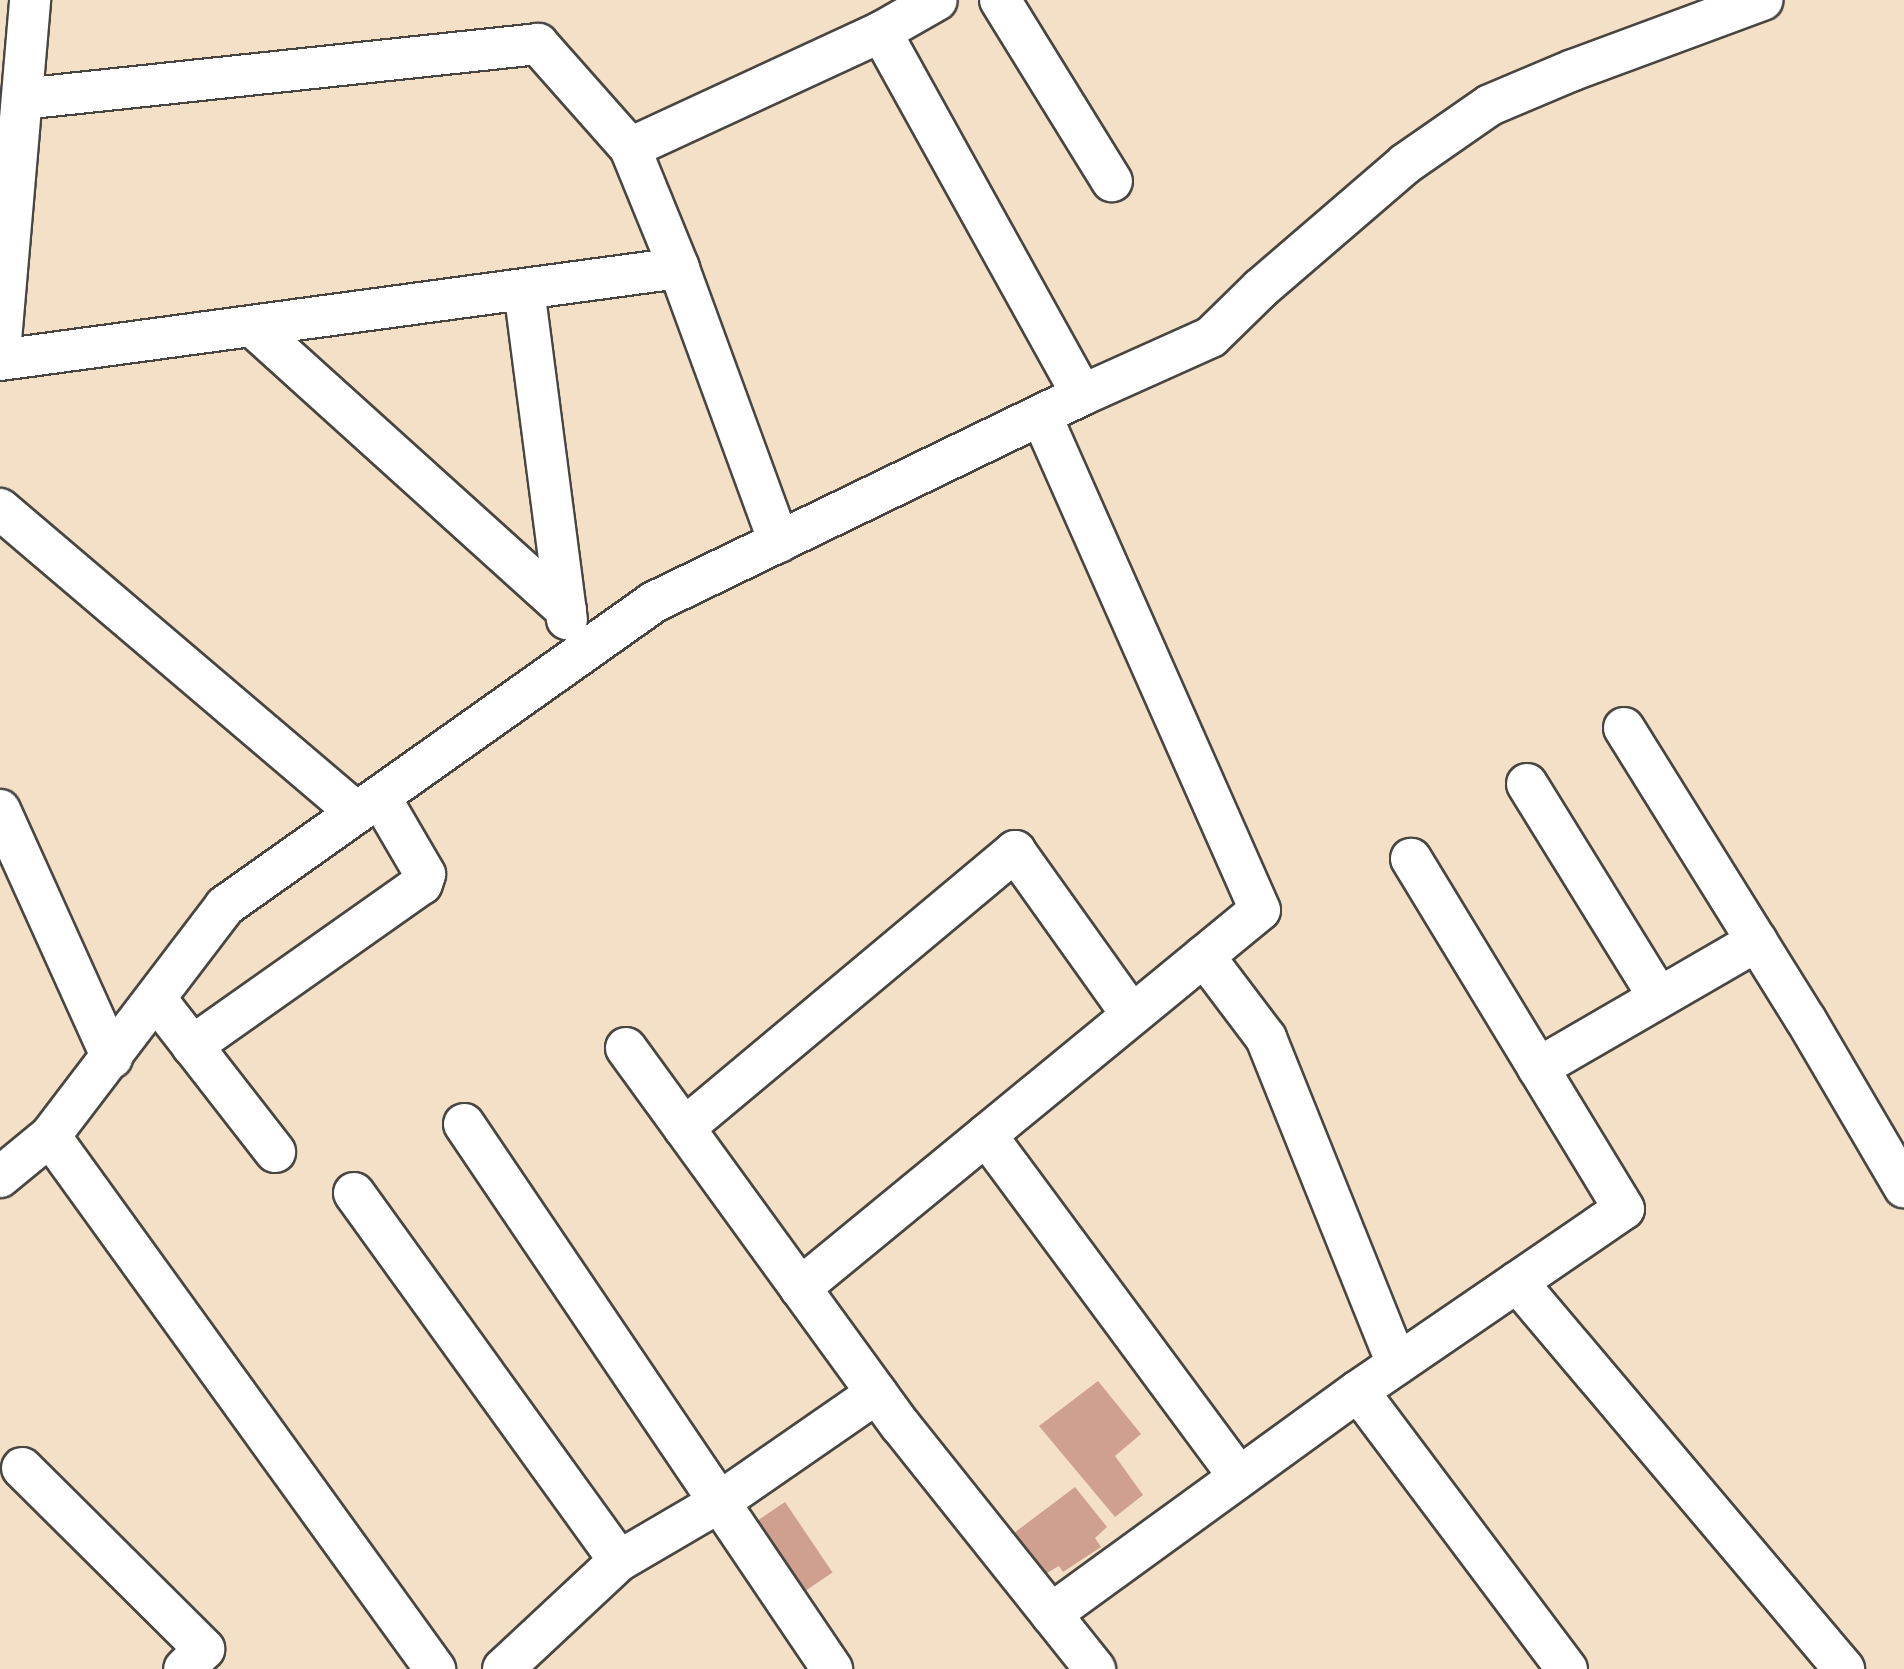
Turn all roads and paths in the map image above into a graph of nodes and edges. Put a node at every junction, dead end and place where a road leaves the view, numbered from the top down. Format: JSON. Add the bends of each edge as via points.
{"nodes":[{"id":1,"x":30,"y":0,"type":"edge"},
{"id":2,"x":937,"y":0,"type":"edge"},
{"id":3,"x":1000,"y":0,"type":"edge"},
{"id":4,"x":1762,"y":0,"type":"edge"},
{"id":5,"x":881,"y":32,"type":"junction"},
{"id":6,"x":22,"y":99,"type":"junction"},
{"id":7,"x":630,"y":148,"type":"junction"},
{"id":8,"x":1112,"y":181,"type":"dead end"},
{"id":9,"x":679,"y":268,"type":"junction"},
{"id":10,"x":524,"y":289,"type":"junction"},
{"id":11,"x":252,"y":326,"type":"junction"},
{"id":12,"x":0,"y":352,"type":"edge"},
{"id":13,"x":0,"y":360,"type":"edge"},
{"id":14,"x":1082,"y":395,"type":"junction"},
{"id":15,"x":1041,"y":415,"type":"junction"},
{"id":16,"x":0,"y":509,"type":"edge"},
{"id":17,"x":779,"y":542,"type":"junction"},
{"id":18,"x":566,"y":610,"type":"junction"},
{"id":19,"x":572,"y":659,"type":"junction"},
{"id":20,"x":1624,"y":728,"type":"dead end"},
{"id":21,"x":1527,"y":784,"type":"dead end"},
{"id":22,"x":368,"y":804,"type":"junction"},
{"id":23,"x":0,"y":810,"type":"edge"},
{"id":24,"x":1411,"y":859,"type":"dead end"},
{"id":25,"x":1757,"y":941,"type":"junction"},
{"id":26,"x":1204,"y":956,"type":"junction"},
{"id":27,"x":1659,"y":998,"type":"junction"},
{"id":28,"x":156,"y":999,"type":"junction"},
{"id":29,"x":1132,"y":1015,"type":"junction"},
{"id":30,"x":192,"y":1046,"type":"junction"},
{"id":31,"x":626,"y":1048,"type":"dead end"},
{"id":32,"x":112,"y":1058,"type":"junction"},
{"id":33,"x":1538,"y":1068,"type":"junction"},
{"id":34,"x":464,"y":1124,"type":"dead end"},
{"id":35,"x":684,"y":1128,"type":"junction"},
{"id":36,"x":986,"y":1135,"type":"junction"},
{"id":37,"x":50,"y":1136,"type":"junction"},
{"id":38,"x":275,"y":1152,"type":"dead end"},
{"id":39,"x":0,"y":1177,"type":"edge"},
{"id":40,"x":1904,"y":1187,"type":"edge"},
{"id":41,"x":354,"y":1193,"type":"dead end"},
{"id":42,"x":1517,"y":1282,"type":"junction"},
{"id":43,"x":800,"y":1288,"type":"junction"},
{"id":44,"x":1397,"y":1364,"type":"junction"},
{"id":45,"x":1358,"y":1391,"type":"junction"},
{"id":46,"x":877,"y":1393,"type":"junction"},
{"id":47,"x":22,"y":1468,"type":"dead end"},
{"id":48,"x":1239,"y":1477,"type":"junction"},
{"id":49,"x":718,"y":1503,"type":"junction"},
{"id":50,"x":619,"y":1561,"type":"junction"},
{"id":51,"x":1051,"y":1614,"type":"junction"},
{"id":52,"x":521,"y":1663,"type":"edge"},
{"id":53,"x":184,"y":1669,"type":"edge"},
{"id":54,"x":435,"y":1669,"type":"edge"},
{"id":55,"x":832,"y":1669,"type":"edge"},
{"id":56,"x":1095,"y":1669,"type":"edge"},
{"id":57,"x":1567,"y":1669,"type":"edge"},
{"id":58,"x":1844,"y":1669,"type":"edge"}],
"edges":[{"from":1,"to":6,"type":"street"},
{"from":2,"to":5,"type":"street"},
{"from":3,"to":8,"type":"street"},
{"from":4,"to":14,"type":"street","via":[[1490,105],[1405,164],[1211,337]]},
{"from":5,"to":7,"type":"street"},
{"from":5,"to":14,"type":"street"},
{"from":6,"to":7,"type":"street","via":[[538,44]]},
{"from":6,"to":12,"type":"street"},
{"from":7,"to":9,"type":"street"},
{"from":9,"to":10,"type":"street"},
{"from":9,"to":17,"type":"street"},
{"from":10,"to":11,"type":"street"},
{"from":10,"to":18,"type":"street"},
{"from":11,"to":13,"type":"street"},
{"from":11,"to":18,"type":"street"},
{"from":14,"to":15,"type":"street"},
{"from":15,"to":17,"type":"street"},
{"from":15,"to":26,"type":"street","via":[[1260,910]]},
{"from":16,"to":22,"type":"street"},
{"from":17,"to":19,"type":"street","via":[[654,602]]},
{"from":18,"to":19,"type":"street"},
{"from":19,"to":22,"type":"street"},
{"from":20,"to":25,"type":"street"},
{"from":21,"to":27,"type":"street"},
{"from":22,"to":28,"type":"street","via":[[225,906]]},
{"from":22,"to":30,"type":"street","via":[[425,874],[422,884]]},
{"from":23,"to":32,"type":"street"},
{"from":24,"to":33,"type":"street"},
{"from":25,"to":27,"type":"street"},
{"from":25,"to":40,"type":"street"},
{"from":26,"to":29,"type":"street"},
{"from":26,"to":44,"type":"street","via":[[1266,1038]]},
{"from":27,"to":33,"type":"street"},
{"from":28,"to":30,"type":"street"},
{"from":28,"to":32,"type":"street"},
{"from":29,"to":35,"type":"street","via":[[1015,851]]},
{"from":29,"to":36,"type":"street"},
{"from":30,"to":38,"type":"street"},
{"from":31,"to":35,"type":"street"},
{"from":32,"to":37,"type":"street"},
{"from":33,"to":42,"type":"street","via":[[1624,1209]]},
{"from":34,"to":49,"type":"street"},
{"from":35,"to":43,"type":"street"},
{"from":36,"to":43,"type":"street"},
{"from":36,"to":48,"type":"street"},
{"from":37,"to":39,"type":"street"},
{"from":37,"to":54,"type":"street"},
{"from":41,"to":50,"type":"street"},
{"from":42,"to":44,"type":"street"},
{"from":42,"to":58,"type":"street"},
{"from":43,"to":46,"type":"street"},
{"from":44,"to":45,"type":"street"},
{"from":45,"to":48,"type":"street"},
{"from":45,"to":57,"type":"street"},
{"from":46,"to":49,"type":"street"},
{"from":46,"to":51,"type":"street"},
{"from":47,"to":53,"type":"street","via":[[204,1649]]},
{"from":48,"to":51,"type":"street"},
{"from":49,"to":50,"type":"street"},
{"from":49,"to":55,"type":"street"},
{"from":50,"to":52,"type":"street"},
{"from":51,"to":56,"type":"street"}]}
